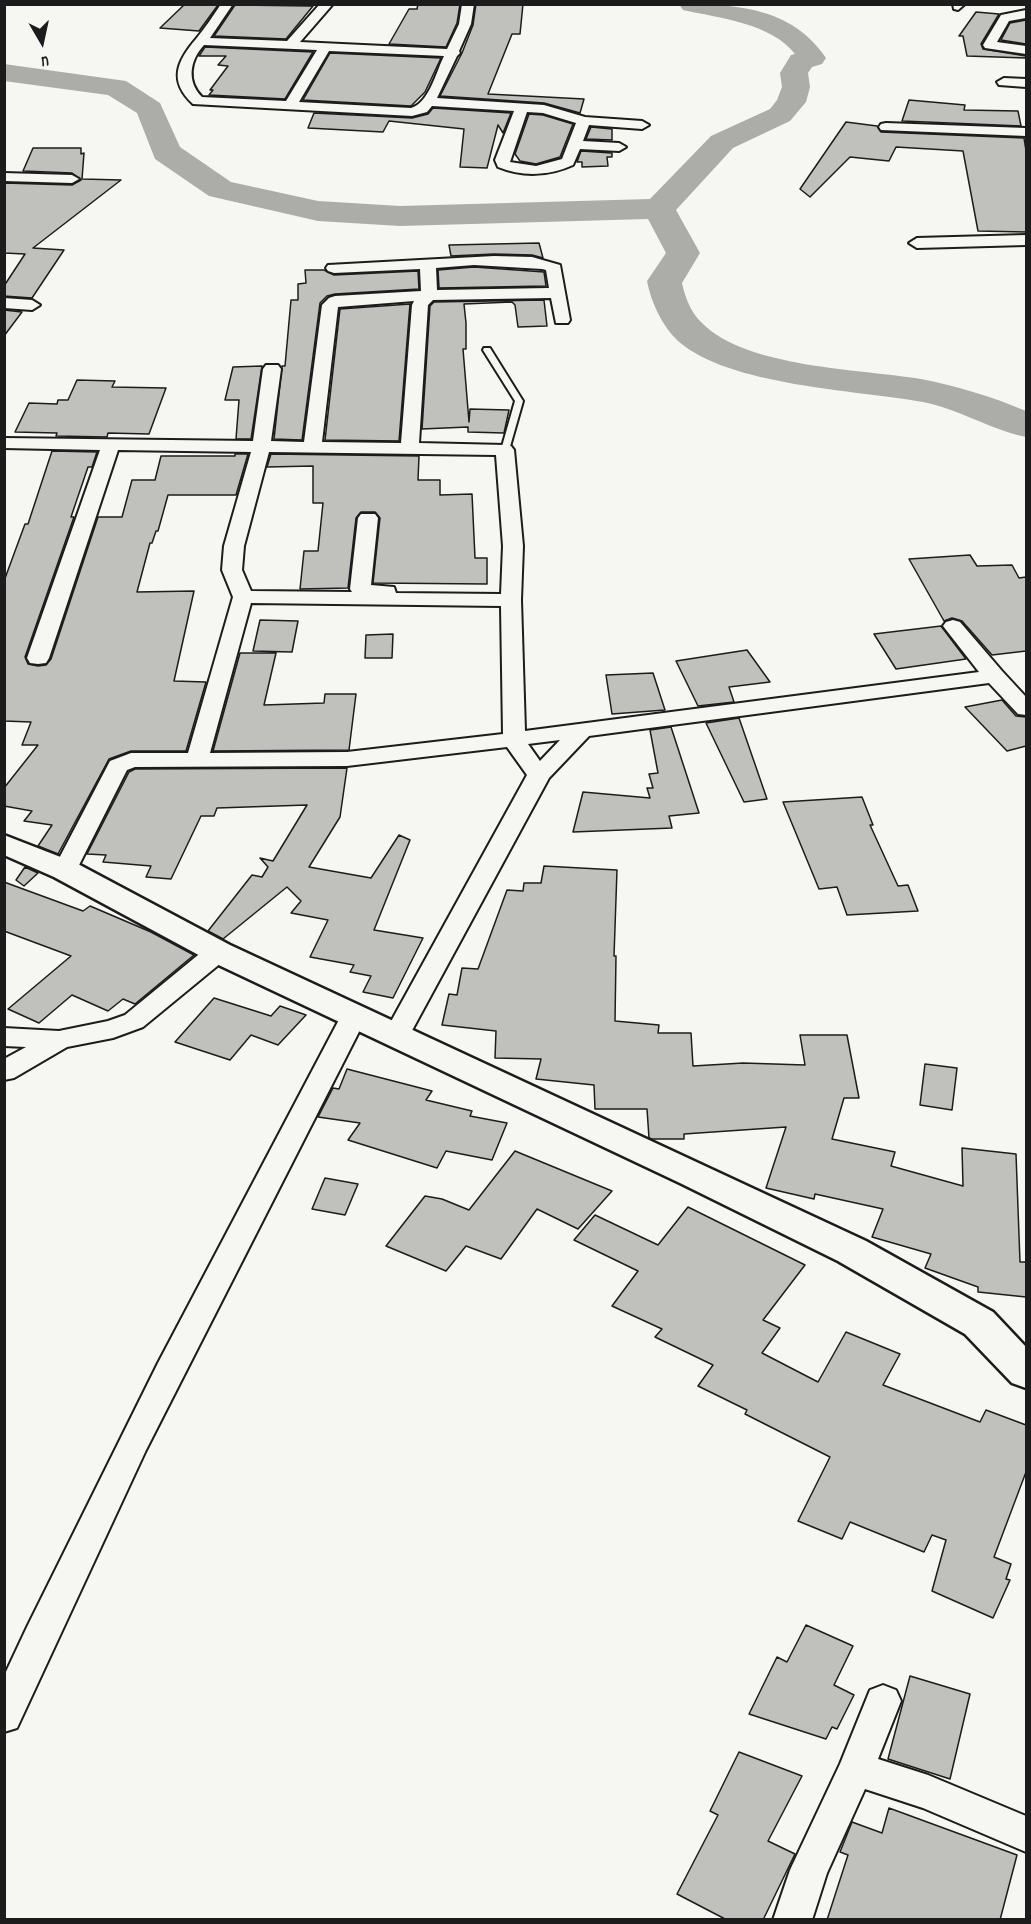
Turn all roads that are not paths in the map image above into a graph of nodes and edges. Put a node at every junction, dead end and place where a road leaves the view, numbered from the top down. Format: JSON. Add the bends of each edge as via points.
{"nodes":[{"id":1,"x":227,"y":4,"type":"edge"},
{"id":2,"x":327,"y":4,"type":"edge"},
{"id":3,"x":468,"y":4,"type":"edge"},
{"id":4,"x":1026,"y":14,"type":"edge"},
{"id":5,"x":201,"y":40,"type":"junction"},
{"id":6,"x":291,"y":45,"type":"junction"},
{"id":7,"x":325,"y":47,"type":"junction"},
{"id":8,"x":1026,"y":50,"type":"edge"},
{"id":9,"x":454,"y":53,"type":"junction"},
{"id":10,"x":1004,"y":82,"type":"dead end"},
{"id":11,"x":1026,"y":83,"type":"edge"},
{"id":12,"x":429,"y":102,"type":"junction"},
{"id":13,"x":290,"y":106,"type":"junction"},
{"id":14,"x":522,"y":108,"type":"junction"},
{"id":15,"x":584,"y":121,"type":"junction"},
{"id":16,"x":642,"y":125,"type":"dead end"},
{"id":17,"x":886,"y":127,"type":"dead end"},
{"id":18,"x":1026,"y":132,"type":"edge"},
{"id":19,"x":575,"y":145,"type":"junction"},
{"id":20,"x":619,"y":147,"type":"dead end"},
{"id":21,"x":4,"y":177,"type":"edge"},
{"id":22,"x":72,"y":178,"type":"dead end"},
{"id":23,"x":1026,"y":240,"type":"edge"},
{"id":24,"x":917,"y":243,"type":"dead end"},
{"id":25,"x":430,"y":264,"type":"junction"},
{"id":26,"x":334,"y":268,"type":"dead end"},
{"id":27,"x":556,"y":293,"type":"junction"},
{"id":28,"x":429,"y":295,"type":"junction"},
{"id":29,"x":4,"y":303,"type":"edge"},
{"id":30,"x":32,"y":305,"type":"dead end"},
{"id":31,"x":562,"y":320,"type":"dead end"},
{"id":32,"x":487,"y":350,"type":"dead end"},
{"id":33,"x":272,"y":369,"type":"dead end"},
{"id":34,"x":4,"y":443,"type":"edge"},
{"id":35,"x":111,"y":446,"type":"junction"},
{"id":36,"x":312,"y":447,"type":"junction"},
{"id":37,"x":261,"y":448,"type":"junction"},
{"id":38,"x":411,"y":448,"type":"junction"},
{"id":39,"x":505,"y":450,"type":"junction"},
{"id":40,"x":368,"y":518,"type":"dead end"},
{"id":41,"x":511,"y":596,"type":"junction"},
{"id":42,"x":243,"y":597,"type":"junction"},
{"id":43,"x":953,"y":626,"type":"dead end"},
{"id":44,"x":38,"y":658,"type":"dead end"},
{"id":45,"x":994,"y":676,"type":"junction"},
{"id":46,"x":1026,"y":709,"type":"edge"},
{"id":47,"x":581,"y":731,"type":"junction"},
{"id":48,"x":514,"y":741,"type":"junction"},
{"id":49,"x":197,"y":760,"type":"junction"},
{"id":50,"x":539,"y":775,"type":"junction"},
{"id":51,"x":4,"y":844,"type":"edge"},
{"id":52,"x":65,"y":870,"type":"junction"},
{"id":53,"x":218,"y":952,"type":"junction"},
{"id":54,"x":354,"y":1016,"type":"junction"},
{"id":55,"x":396,"y":1036,"type":"junction"},
{"id":56,"x":4,"y":1037,"type":"edge"},
{"id":57,"x":59,"y":1040,"type":"junction"},
{"id":58,"x":4,"y":1071,"type":"edge"},
{"id":59,"x":1021,"y":1365,"type":"edge"},
{"id":60,"x":883,"y":1701,"type":"dead end"},
{"id":61,"x":4,"y":1716,"type":"edge"},
{"id":62,"x":856,"y":1769,"type":"junction"},
{"id":63,"x":1026,"y":1833,"type":"edge"},
{"id":64,"x":792,"y":1920,"type":"edge"}],
"edges":[{"from":1,"to":5,"type":"street"},
{"from":2,"to":6,"type":"street"},
{"from":3,"to":9,"type":"street"},
{"from":4,"to":8,"type":"street","via":[[1005,18],[989,45]]},
{"from":5,"to":6,"type":"street"},
{"from":5,"to":13,"type":"street","via":[[185,61],[185,76],[194,99]]},
{"from":6,"to":7,"type":"street"},
{"from":7,"to":9,"type":"street"},
{"from":7,"to":13,"type":"street"},
{"from":9,"to":12,"type":"street"},
{"from":10,"to":11,"type":"street"},
{"from":12,"to":13,"type":"street","via":[[418,111],[405,112]]},
{"from":12,"to":14,"type":"street"},
{"from":14,"to":15,"type":"street","via":[[551,110]]},
{"from":14,"to":19,"type":"street","via":[[503,164],[533,169],[562,166]]},
{"from":15,"to":16,"type":"street"},
{"from":15,"to":19,"type":"street"},
{"from":17,"to":18,"type":"street"},
{"from":19,"to":20,"type":"street"},
{"from":21,"to":22,"type":"street"},
{"from":23,"to":24,"type":"street"},
{"from":25,"to":26,"type":"street"},
{"from":25,"to":27,"type":"street","via":[[549,263],[554,268]]},
{"from":25,"to":28,"type":"street"},
{"from":27,"to":28,"type":"street"},
{"from":27,"to":31,"type":"street"},
{"from":28,"to":36,"type":"street","via":[[346,299],[330,305]]},
{"from":28,"to":38,"type":"street","via":[[420,305]]},
{"from":29,"to":30,"type":"street"},
{"from":32,"to":39,"type":"lane","via":[[519,401]]},
{"from":33,"to":37,"type":"street"},
{"from":34,"to":35,"type":"street"},
{"from":35,"to":37,"type":"street"},
{"from":35,"to":44,"type":"street"},
{"from":36,"to":37,"type":"street"},
{"from":36,"to":38,"type":"street"},
{"from":37,"to":42,"type":"street","via":[[234,546],[232,570]]},
{"from":38,"to":39,"type":"street"},
{"from":39,"to":41,"type":"street","via":[[513,546]]},
{"from":40,"to":41,"type":"street","via":[[362,591]]},
{"from":41,"to":42,"type":"street"},
{"from":41,"to":48,"type":"street"},
{"from":42,"to":49,"type":"street"},
{"from":43,"to":45,"type":"street"},
{"from":45,"to":46,"type":"street"},
{"from":45,"to":47,"type":"street"},
{"from":47,"to":48,"type":"street"},
{"from":47,"to":50,"type":"street"},
{"from":48,"to":49,"type":"street","via":[[347,759]]},
{"from":48,"to":50,"type":"street"},
{"from":49,"to":52,"type":"street","via":[[137,759],[118,766]]},
{"from":50,"to":55,"type":"street"},
{"from":51,"to":52,"type":"street"},
{"from":52,"to":53,"type":"street"},
{"from":53,"to":54,"type":"street"},
{"from":53,"to":57,"type":"street","via":[[134,1021]]},
{"from":54,"to":55,"type":"street"},
{"from":54,"to":61,"type":"street","via":[[187,1334],[59,1593]]},
{"from":55,"to":59,"type":"street","via":[[852,1251],[979,1323]]},
{"from":56,"to":57,"type":"street"},
{"from":57,"to":58,"type":"street"},
{"from":60,"to":62,"type":"street"},
{"from":62,"to":63,"type":"street","via":[[928,1792]]},
{"from":62,"to":64,"type":"street","via":[[809,1870]]}]}
